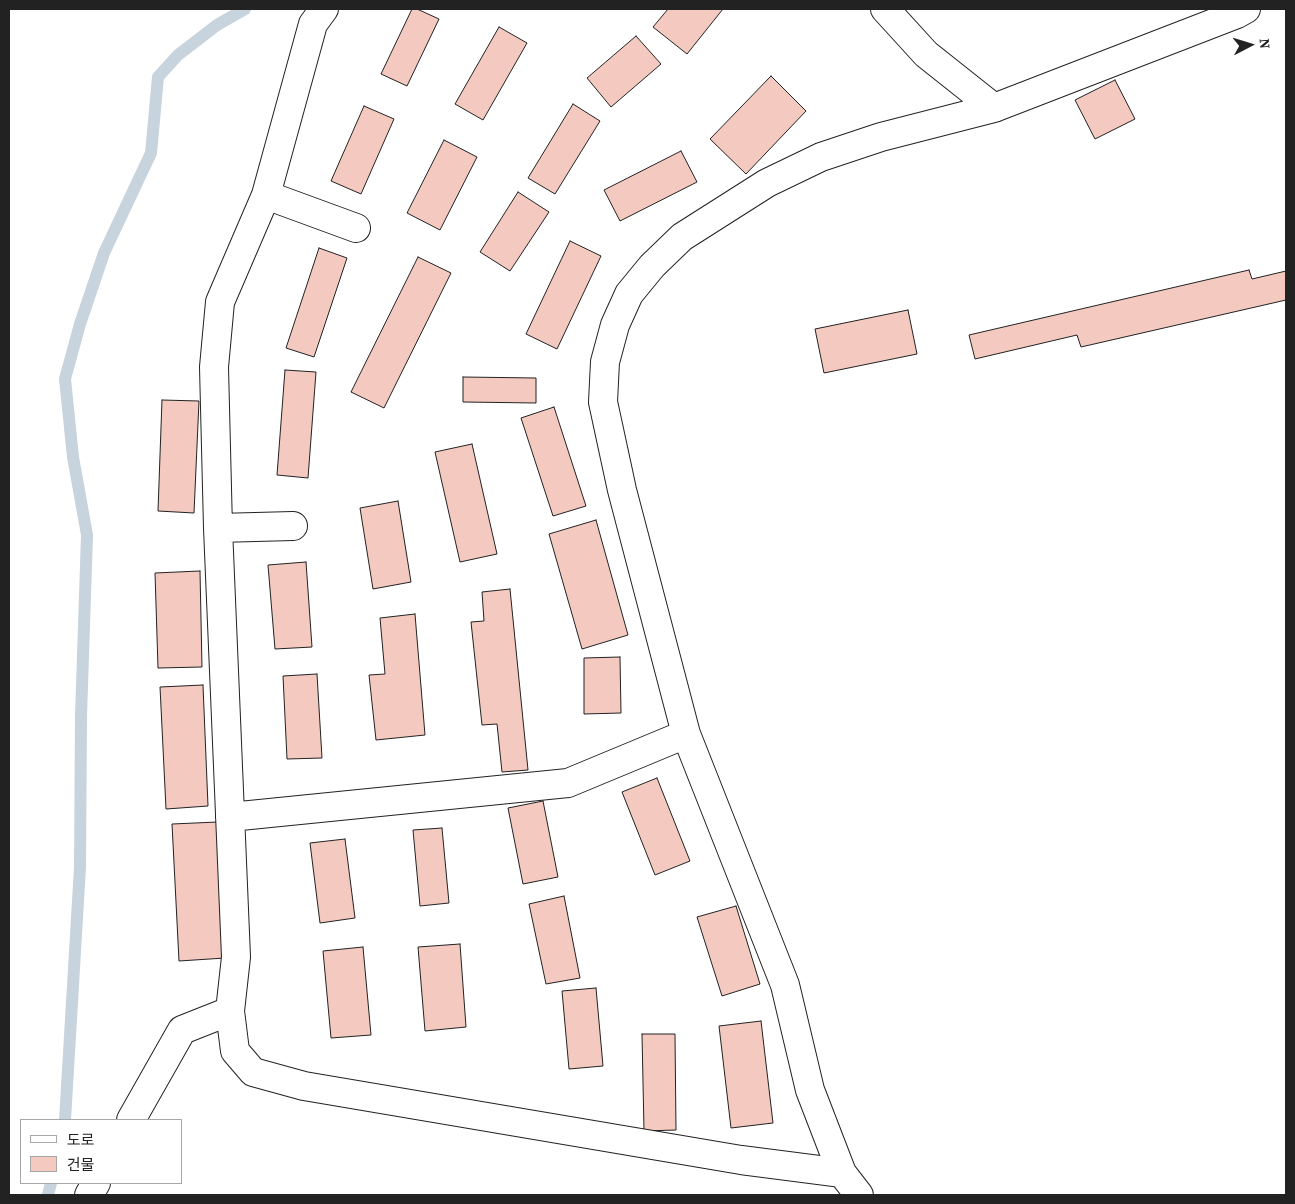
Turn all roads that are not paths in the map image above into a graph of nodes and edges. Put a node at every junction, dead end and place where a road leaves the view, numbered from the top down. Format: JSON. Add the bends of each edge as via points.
{"nodes":[{"id":1,"x":324,"y":9,"type":"edge"},
{"id":2,"x":885,"y":9,"type":"edge"},
{"id":3,"x":1246,"y":9,"type":"edge"},
{"id":4,"x":994,"y":108,"type":"junction"},
{"id":5,"x":266,"y":195,"type":"junction"},
{"id":6,"x":356,"y":228,"type":"dead end"},
{"id":7,"x":293,"y":526,"type":"dead end"},
{"id":8,"x":218,"y":528,"type":"junction"},
{"id":9,"x":686,"y":734,"type":"junction"},
{"id":10,"x":230,"y":817,"type":"junction"},
{"id":11,"x":230,"y":1011,"type":"junction"},
{"id":12,"x":132,"y":1119,"type":"edge"},
{"id":13,"x":842,"y":1174,"type":"junction"},
{"id":14,"x":95,"y":1184,"type":"edge"},
{"id":15,"x":89,"y":1195,"type":"edge"},
{"id":16,"x":859,"y":1195,"type":"edge"}],
"edges":[{"from":1,"to":5,"type":"street","via":[[313,24]]},
{"from":2,"to":4,"type":"street","via":[[926,54]]},
{"from":3,"to":4,"type":"street"},
{"from":4,"to":9,"type":"street","via":[[881,137],[820,157],[767,183],[682,236],[629,294],[615,325],[605,362],[603,402],[622,490]]},
{"from":5,"to":6,"type":"street"},
{"from":5,"to":8,"type":"street","via":[[220,302],[214,367]]},
{"from":7,"to":8,"type":"street"},
{"from":8,"to":10,"type":"street"},
{"from":9,"to":10,"type":"street","via":[[568,783]]},
{"from":9,"to":13,"type":"street","via":[[785,985],[810,1090]]},
{"from":10,"to":11,"type":"street","via":[[236,957]]},
{"from":11,"to":12,"type":"street","via":[[182,1030]]},
{"from":11,"to":13,"type":"street","via":[[235,1051],[253,1072],[304,1086]]},
{"from":13,"to":16,"type":"street"},
{"from":14,"to":15,"type":"street"}]}
